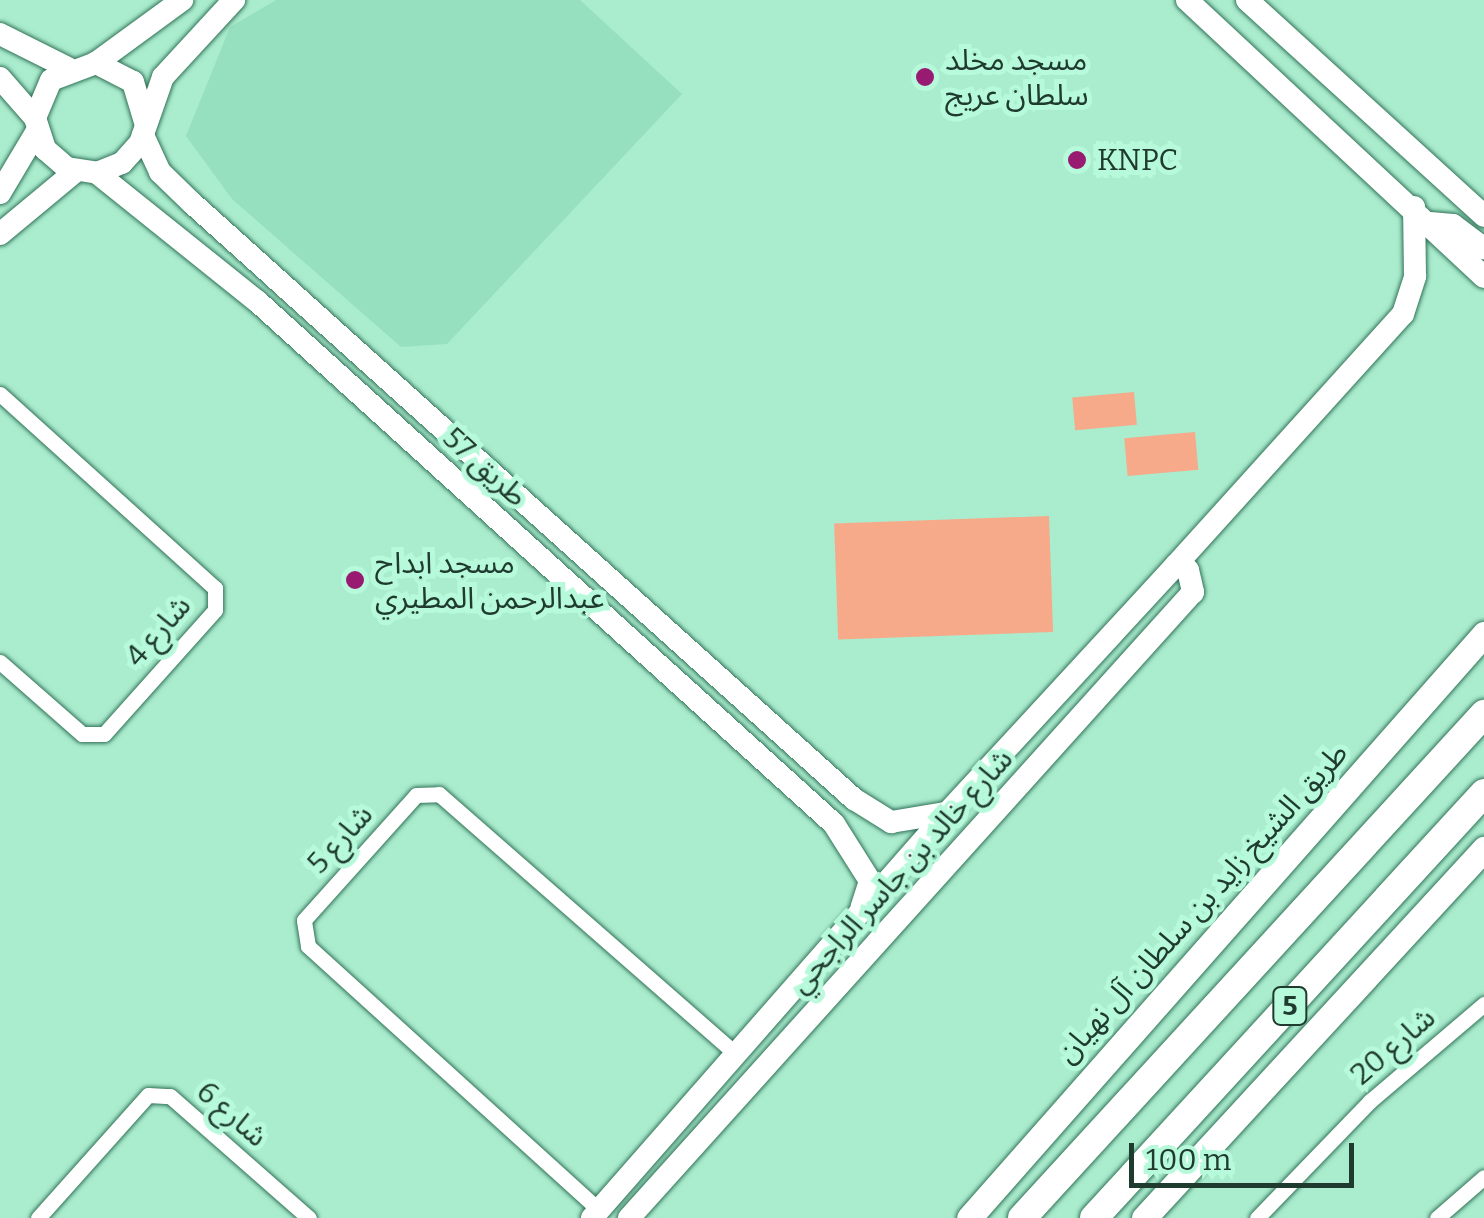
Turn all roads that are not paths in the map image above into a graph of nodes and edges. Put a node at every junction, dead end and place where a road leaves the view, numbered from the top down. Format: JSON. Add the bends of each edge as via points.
{"nodes":[{"id":1,"x":182,"y":0,"type":"edge"},
{"id":2,"x":234,"y":0,"type":"edge"},
{"id":3,"x":1186,"y":0,"type":"edge"},
{"id":4,"x":1248,"y":0,"type":"edge"},
{"id":5,"x":0,"y":34,"type":"edge"},
{"id":6,"x":96,"y":63,"type":"junction"},
{"id":7,"x":68,"y":68,"type":"junction"},
{"id":8,"x":0,"y":78,"type":"edge"},
{"id":9,"x":36,"y":124,"type":"junction"},
{"id":10,"x":144,"y":128,"type":"junction"},
{"id":11,"x":86,"y":172,"type":"junction"},
{"id":12,"x":0,"y":193,"type":"edge"},
{"id":13,"x":1422,"y":215,"type":"junction"},
{"id":14,"x":1484,"y":216,"type":"edge"},
{"id":15,"x":0,"y":234,"type":"edge"},
{"id":16,"x":1484,"y":248,"type":"edge"},
{"id":17,"x":252,"y":257,"type":"junction"},
{"id":18,"x":1484,"y":277,"type":"edge"},
{"id":19,"x":233,"y":280,"type":"junction"},
{"id":20,"x":279,"y":280,"type":"junction"},
{"id":21,"x":258,"y":302,"type":"junction"},
{"id":22,"x":0,"y":394,"type":"edge"},
{"id":23,"x":1176,"y":565,"type":"junction"},
{"id":24,"x":1484,"y":634,"type":"edge"},
{"id":25,"x":1484,"y":652,"type":"edge"},
{"id":26,"x":0,"y":662,"type":"edge"},
{"id":27,"x":1484,"y":714,"type":"edge"},
{"id":28,"x":1484,"y":793,"type":"edge"},
{"id":29,"x":854,"y":799,"type":"junction"},
{"id":30,"x":1337,"y":804,"type":"junction"},
{"id":31,"x":949,"y":811,"type":"junction"},
{"id":32,"x":834,"y":824,"type":"junction"},
{"id":33,"x":1484,"y":848,"type":"edge"},
{"id":34,"x":857,"y":919,"type":"junction"},
{"id":35,"x":1484,"y":1004,"type":"edge"},
{"id":36,"x":737,"y":1055,"type":"junction"},
{"id":37,"x":1484,"y":1176,"type":"edge"},
{"id":38,"x":596,"y":1214,"type":"edge"},
{"id":39,"x":38,"y":1218,"type":"edge"},
{"id":40,"x":309,"y":1218,"type":"edge"},
{"id":41,"x":629,"y":1218,"type":"edge"},
{"id":42,"x":969,"y":1218,"type":"edge"},
{"id":43,"x":1022,"y":1218,"type":"edge"},
{"id":44,"x":1094,"y":1218,"type":"edge"},
{"id":45,"x":1144,"y":1218,"type":"edge"},
{"id":46,"x":1257,"y":1218,"type":"edge"},
{"id":47,"x":1437,"y":1218,"type":"edge"}],
"edges":[{"from":1,"to":6,"type":"street"},
{"from":2,"to":10,"type":"street","via":[[163,77]]},
{"from":3,"to":13,"type":"street"},
{"from":4,"to":14,"type":"street"},
{"from":5,"to":7,"type":"street"},
{"from":6,"to":7,"type":"street"},
{"from":6,"to":10,"type":"street","via":[[133,82]]},
{"from":7,"to":9,"type":"street","via":[[44,88]]},
{"from":8,"to":9,"type":"street"},
{"from":9,"to":11,"type":"street","via":[[51,156]]},
{"from":9,"to":12,"type":"street"},
{"from":10,"to":11,"type":"street","via":[[122,163]]},
{"from":10,"to":17,"type":"street","name":"طريق 57","via":[[160,172]]},
{"from":11,"to":15,"type":"street"},
{"from":11,"to":19,"type":"street","name":"طريق 57"},
{"from":13,"to":16,"type":"street"},
{"from":13,"to":18,"type":"street"},
{"from":13,"to":23,"type":"street","name":"شارع خالد بن جاسر الراجحي","via":[[1403,314]]},
{"from":17,"to":19,"type":"street"},
{"from":17,"to":20,"type":"street","name":"طريق 57"},
{"from":19,"to":21,"type":"street","name":"طريق 57"},
{"from":20,"to":21,"type":"street","via":[[260,288]]},
{"from":20,"to":29,"type":"street","name":"طريق 57"},
{"from":21,"to":32,"type":"street","name":"طريق 57"},
{"from":22,"to":26,"type":"street","name":"شارع 4","via":[[215,588],[215,610],[104,734],[82,734]]},
{"from":23,"to":31,"type":"street","name":"شارع خالد بن جاسر الراجحي"},
{"from":23,"to":41,"type":"street","name":"شارع خالد بن جاسر الراجحي","via":[[1192,574],[1193,592]]},
{"from":24,"to":30,"type":"main road","name":"طريق الشيخ زايد بن سلطان آل نهيان"},
{"from":25,"to":30,"type":"main road"},
{"from":27,"to":43,"type":"highway","number":"5"},
{"from":28,"to":44,"type":"highway","number":"5"},
{"from":29,"to":31,"type":"street","name":"طريق 57","via":[[890,822]]},
{"from":29,"to":32,"type":"street","via":[[855,815]]},
{"from":30,"to":42,"type":"main road","name":"طريق الشيخ زايد بن سلطان آل نهيان"},
{"from":31,"to":34,"type":"street","name":"شارع خالد بن جاسر الراجحي"},
{"from":32,"to":34,"type":"street","name":"طريق 57","via":[[870,881]]},
{"from":33,"to":45,"type":"main road"},
{"from":34,"to":36,"type":"street","name":"شارع خالد بن جاسر الراجحي"},
{"from":35,"to":46,"type":"street","name":"شارع 20","via":[[1370,1101]]},
{"from":36,"to":38,"type":"street","name":"شارع خالد بن جاسر الراجحي"},
{"from":36,"to":38,"type":"street","name":"شارع 5","via":[[439,794],[416,795],[316,906],[304,920],[308,946]]},
{"from":37,"to":47,"type":"street"},
{"from":39,"to":40,"type":"street","name":"شارع 6","via":[[148,1095],[170,1096]]}]}
